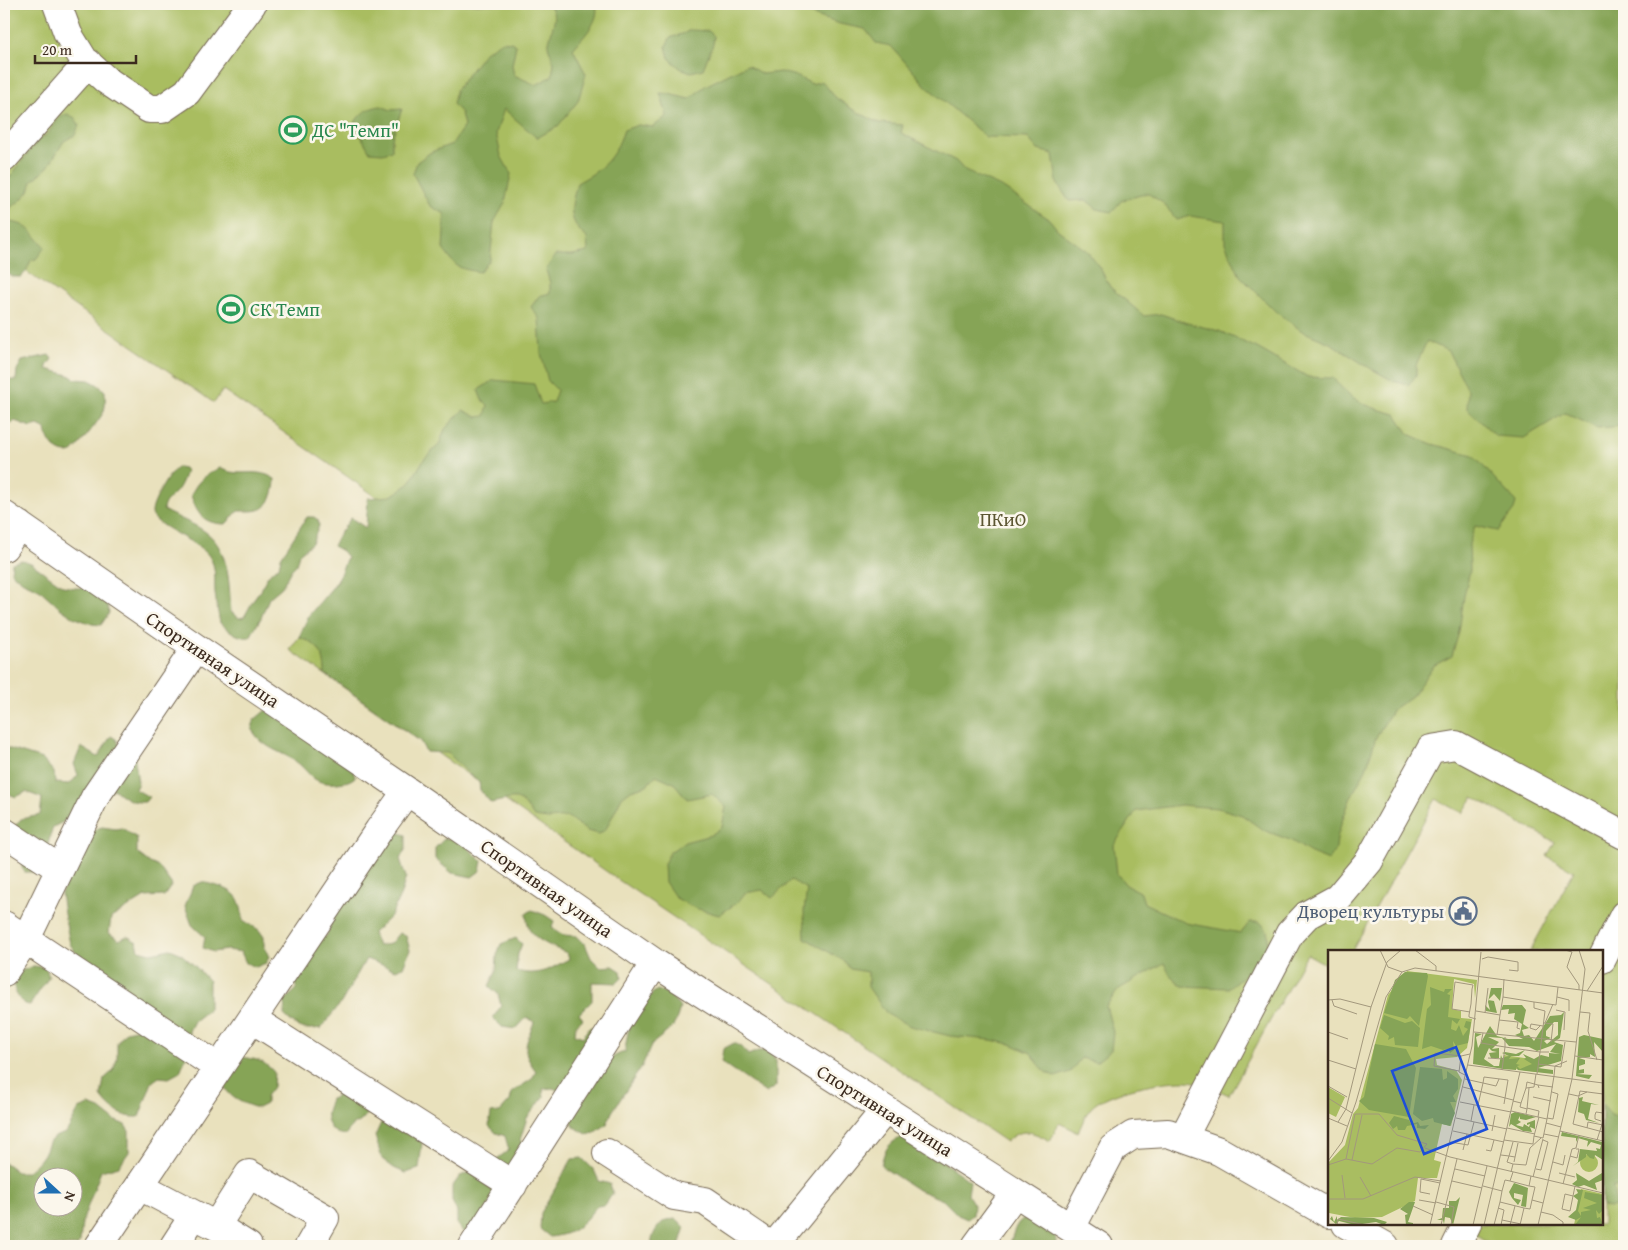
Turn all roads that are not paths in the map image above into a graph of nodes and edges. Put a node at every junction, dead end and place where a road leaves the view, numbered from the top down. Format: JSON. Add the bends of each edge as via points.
{"nodes":[{"id":1,"x":57,"y":4,"type":"edge"},
{"id":2,"x":252,"y":4,"type":"edge"},
{"id":3,"x":88,"y":63,"type":"junction"},
{"id":4,"x":4,"y":158,"type":"edge"},
{"id":5,"x":9,"y":529,"type":"edge"},
{"id":6,"x":196,"y":648,"type":"junction"},
{"id":7,"x":407,"y":791,"type":"junction"},
{"id":8,"x":4,"y":832,"type":"edge"},
{"id":9,"x":1624,"y":835,"type":"edge"},
{"id":10,"x":60,"y":869,"type":"junction"},
{"id":11,"x":1624,"y":915,"type":"edge"},
{"id":12,"x":15,"y":932,"type":"edge"},
{"id":13,"x":1603,"y":957,"type":"edge"},
{"id":14,"x":655,"y":963,"type":"junction"},
{"id":15,"x":4,"y":972,"type":"edge"},
{"id":16,"x":252,"y":1018,"type":"junction"},
{"id":17,"x":219,"y":1068,"type":"junction"},
{"id":18,"x":886,"y":1110,"type":"junction"},
{"id":19,"x":1183,"y":1138,"type":"junction"},
{"id":20,"x":607,"y":1153,"type":"dead end"},
{"id":21,"x":513,"y":1185,"type":"junction"},
{"id":22,"x":140,"y":1186,"type":"junction"},
{"id":23,"x":1015,"y":1193,"type":"junction"},
{"id":24,"x":1328,"y":1213,"type":"edge"},
{"id":25,"x":205,"y":1221,"type":"junction"},
{"id":26,"x":1348,"y":1225,"type":"edge"},
{"id":27,"x":1466,"y":1225,"type":"edge"},
{"id":28,"x":1071,"y":1228,"type":"junction"},
{"id":29,"x":99,"y":1246,"type":"edge"},
{"id":30,"x":174,"y":1246,"type":"edge"},
{"id":31,"x":248,"y":1246,"type":"edge"},
{"id":32,"x":308,"y":1246,"type":"edge"},
{"id":33,"x":473,"y":1246,"type":"edge"},
{"id":34,"x":772,"y":1246,"type":"edge"},
{"id":35,"x":976,"y":1246,"type":"edge"},
{"id":36,"x":1099,"y":1246,"type":"edge"},
{"id":37,"x":1385,"y":1246,"type":"edge"},
{"id":38,"x":1456,"y":1246,"type":"edge"}],
"edges":[{"from":1,"to":3,"type":"street","via":[[68,34]]},
{"from":2,"to":3,"type":"street","via":[[186,92],[162,108],[149,109],[106,80]]},
{"from":3,"to":4,"type":"street"},
{"from":5,"to":6,"type":"street","name":"Спортивная улица"},
{"from":6,"to":7,"type":"street","name":"Спортивная улица"},
{"from":6,"to":10,"type":"street","via":[[95,797]]},
{"from":7,"to":14,"type":"street","name":"Спортивная улица"},
{"from":7,"to":16,"type":"street"},
{"from":8,"to":10,"type":"street"},
{"from":9,"to":19,"type":"street","via":[[1456,745],[1431,749],[1369,861],[1338,898],[1307,915],[1290,933]]},
{"from":10,"to":12,"type":"street"},
{"from":11,"to":13,"type":"street"},
{"from":12,"to":15,"type":"street"},
{"from":12,"to":17,"type":"street"},
{"from":14,"to":18,"type":"street","name":"Спортивная улица"},
{"from":14,"to":21,"type":"street"},
{"from":16,"to":17,"type":"street"},
{"from":16,"to":21,"type":"street"},
{"from":17,"to":22,"type":"street"},
{"from":18,"to":23,"type":"street","name":"Спортивная улица"},
{"from":18,"to":34,"type":"street"},
{"from":19,"to":24,"type":"street","via":[[1220,1151]]},
{"from":19,"to":28,"type":"street","via":[[1168,1133],[1134,1135],[1113,1148]]},
{"from":20,"to":34,"type":"street","via":[[674,1196],[706,1201]]},
{"from":21,"to":33,"type":"street"},
{"from":22,"to":25,"type":"street"},
{"from":22,"to":29,"type":"street"},
{"from":23,"to":28,"type":"street","name":"Спортивная улица"},
{"from":23,"to":35,"type":"street"},
{"from":25,"to":30,"type":"street"},
{"from":25,"to":31,"type":"street"},
{"from":25,"to":32,"type":"street","via":[[249,1174],[325,1218]]},
{"from":26,"to":37,"type":"street"},
{"from":27,"to":38,"type":"street"},
{"from":28,"to":36,"type":"street","name":"Спортивная улица"}]}
